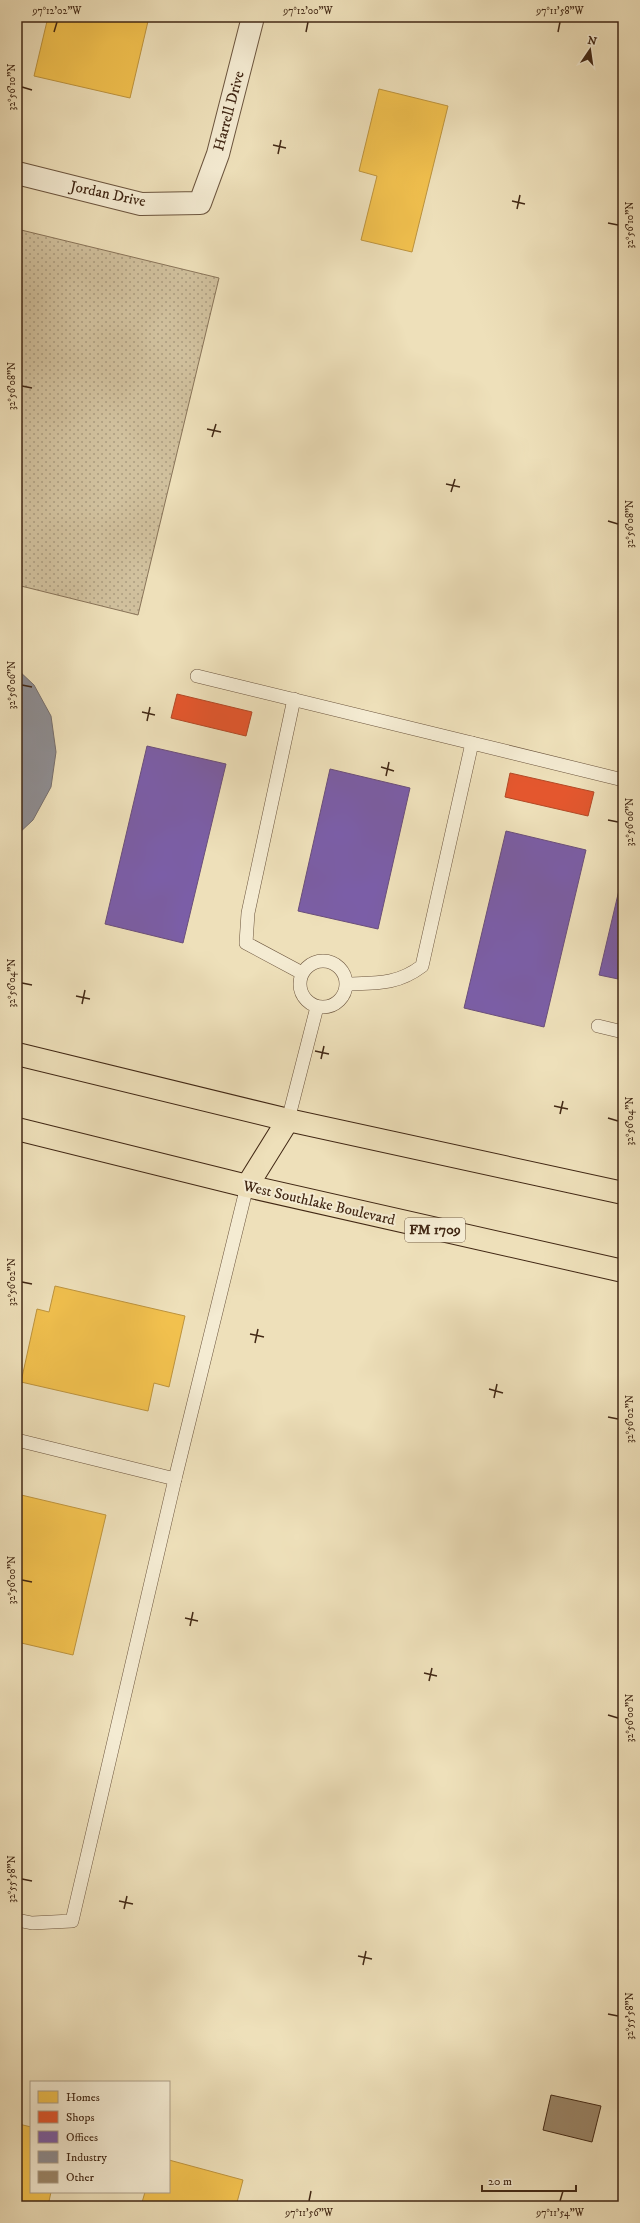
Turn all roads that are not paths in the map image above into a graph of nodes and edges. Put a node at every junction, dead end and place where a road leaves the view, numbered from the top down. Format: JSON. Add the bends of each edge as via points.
{"nodes":[{"id":1,"x":253,"y":17,"type":"edge"},
{"id":2,"x":17,"y":173,"type":"edge"},
{"id":3,"x":200,"y":203,"type":"joint"},
{"id":4,"x":197,"y":676,"type":"dead end"},
{"id":5,"x":294,"y":699,"type":"junction"},
{"id":6,"x":472,"y":743,"type":"junction"},
{"id":7,"x":623,"y":780,"type":"edge"},
{"id":8,"x":302,"y":973,"type":"junction"},
{"id":9,"x":347,"y":984,"type":"junction"},
{"id":10,"x":318,"y":1007,"type":"junction"},
{"id":11,"x":598,"y":1026,"type":"dead end"},
{"id":12,"x":623,"y":1032,"type":"edge"},
{"id":13,"x":17,"y":1054,"type":"edge"},
{"id":14,"x":288,"y":1120,"type":"junction"},
{"id":15,"x":17,"y":1129,"type":"edge"},
{"id":16,"x":247,"y":1186,"type":"junction"},
{"id":17,"x":623,"y":1193,"type":"edge"},
{"id":18,"x":623,"y":1271,"type":"edge"},
{"id":19,"x":17,"y":1440,"type":"edge"},
{"id":20,"x":176,"y":1479,"type":"junction"},
{"id":21,"x":17,"y":1920,"type":"edge"}],
"edges":[{"from":1,"to":3,"type":"street","name":"Harrell Drive","via":[[218,154]]},
{"from":2,"to":3,"type":"street","name":"Jordan Drive","via":[[141,204]]},
{"from":4,"to":5,"type":"lane"},
{"from":5,"to":6,"type":"lane"},
{"from":5,"to":8,"type":"lane","via":[[248,913],[246,943]]},
{"from":6,"to":7,"type":"lane"},
{"from":6,"to":9,"type":"lane","via":[[422,966],[408,977],[386,982]]},
{"from":8,"to":9,"type":"lane","via":[[310,964],[328,962],[343,972]]},
{"from":8,"to":10,"type":"lane","via":[[300,987],[306,1000]]},
{"from":9,"to":10,"type":"lane","via":[[343,997],[332,1006]]},
{"from":10,"to":14,"type":"lane"},
{"from":11,"to":12,"type":"lane"},
{"from":13,"to":14,"type":"main road"},
{"from":14,"to":16,"type":"main road"},
{"from":14,"to":17,"type":"main road"},
{"from":15,"to":16,"type":"main road","name":"West Southlake Boulevard","number":"FM 1709"},
{"from":16,"to":18,"type":"main road","name":"West Southlake Boulevard","number":"FM 1709"},
{"from":16,"to":20,"type":"lane"},
{"from":19,"to":20,"type":"lane"},
{"from":20,"to":21,"type":"lane","via":[[72,1921],[32,1923]]}]}
